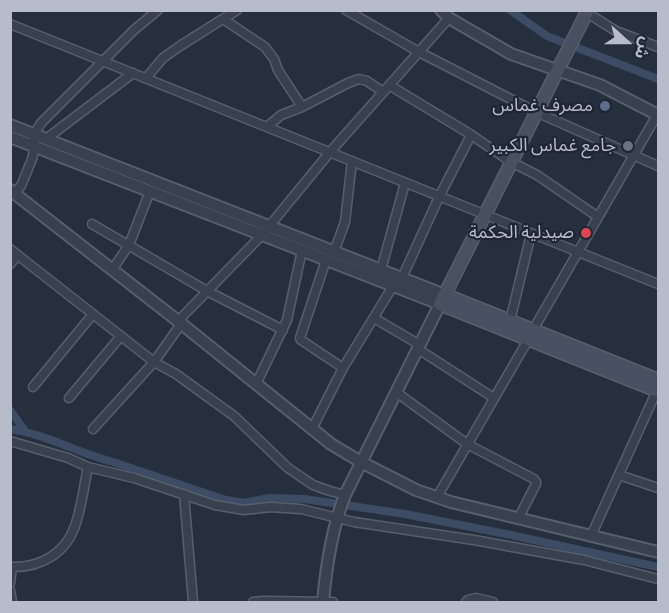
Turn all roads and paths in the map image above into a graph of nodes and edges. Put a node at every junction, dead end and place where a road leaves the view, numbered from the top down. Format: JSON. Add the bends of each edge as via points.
{"nodes":[{"id":1,"x":158,"y":10,"type":"edge"},
{"id":2,"x":237,"y":10,"type":"edge"},
{"id":3,"x":346,"y":10,"type":"edge"},
{"id":4,"x":441,"y":10,"type":"edge"},
{"id":5,"x":585,"y":15,"type":"edge"},
{"id":6,"x":449,"y":18,"type":"junction"},
{"id":7,"x":223,"y":19,"type":"junction"},
{"id":8,"x":10,"y":24,"type":"edge"},
{"id":9,"x":658,"y":47,"type":"edge"},
{"id":10,"x":419,"y":52,"type":"junction"},
{"id":11,"x":104,"y":62,"type":"junction"},
{"id":12,"x":559,"y":66,"type":"junction"},
{"id":13,"x":133,"y":73,"type":"junction"},
{"id":14,"x":146,"y":78,"type":"junction"},
{"id":15,"x":386,"y":88,"type":"junction"},
{"id":16,"x":302,"y":106,"type":"junction"},
{"id":17,"x":536,"y":112,"type":"junction"},
{"id":18,"x":658,"y":115,"type":"edge"},
{"id":19,"x":10,"y":125,"type":"edge"},
{"id":20,"x":267,"y":127,"type":"junction"},
{"id":21,"x":471,"y":135,"type":"junction"},
{"id":22,"x":10,"y":136,"type":"edge"},
{"id":23,"x":46,"y":139,"type":"junction"},
{"id":24,"x":34,"y":140,"type":"junction"},
{"id":25,"x":330,"y":152,"type":"junction"},
{"id":26,"x":633,"y":156,"type":"junction"},
{"id":27,"x":352,"y":162,"type":"junction"},
{"id":28,"x":511,"y":162,"type":"junction"},
{"id":29,"x":658,"y":166,"type":"edge"},
{"id":30,"x":405,"y":183,"type":"junction"},
{"id":31,"x":12,"y":191,"type":"edge"},
{"id":32,"x":150,"y":191,"type":"junction"},
{"id":33,"x":438,"y":197,"type":"junction"},
{"id":34,"x":484,"y":215,"type":"junction"},
{"id":35,"x":598,"y":217,"type":"junction"},
{"id":36,"x":92,"y":224,"type":"dead end"},
{"id":37,"x":266,"y":230,"type":"junction"},
{"id":38,"x":531,"y":234,"type":"junction"},
{"id":39,"x":129,"y":245,"type":"junction"},
{"id":40,"x":10,"y":249,"type":"edge"},
{"id":41,"x":302,"y":250,"type":"junction"},
{"id":42,"x":578,"y":253,"type":"junction"},
{"id":43,"x":18,"y":255,"type":"junction"},
{"id":44,"x":330,"y":256,"type":"junction"},
{"id":45,"x":10,"y":264,"type":"edge"},
{"id":46,"x":112,"y":270,"type":"junction"},
{"id":47,"x":381,"y":270,"type":"junction"},
{"id":48,"x":402,"y":278,"type":"junction"},
{"id":49,"x":658,"y":284,"type":"edge"},
{"id":50,"x":393,"y":286,"type":"junction"},
{"id":51,"x":207,"y":291,"type":"junction"},
{"id":52,"x":442,"y":300,"type":"junction"},
{"id":53,"x":93,"y":314,"type":"junction"},
{"id":54,"x":374,"y":318,"type":"junction"},
{"id":55,"x":510,"y":321,"type":"junction"},
{"id":56,"x":179,"y":323,"type":"junction"},
{"id":57,"x":283,"y":330,"type":"junction"},
{"id":58,"x":530,"y":335,"type":"junction"},
{"id":59,"x":121,"y":336,"type":"junction"},
{"id":60,"x":419,"y":347,"type":"junction"},
{"id":61,"x":154,"y":362,"type":"junction"},
{"id":62,"x":343,"y":368,"type":"junction"},
{"id":63,"x":256,"y":384,"type":"junction"},
{"id":64,"x":33,"y":387,"type":"dead end"},
{"id":65,"x":658,"y":387,"type":"edge"},
{"id":66,"x":396,"y":392,"type":"junction"},
{"id":67,"x":69,"y":398,"type":"dead end"},
{"id":68,"x":494,"y":398,"type":"junction"},
{"id":69,"x":93,"y":429,"type":"dead end"},
{"id":70,"x":312,"y":429,"type":"junction"},
{"id":71,"x":10,"y":441,"type":"edge"},
{"id":72,"x":468,"y":444,"type":"junction"},
{"id":73,"x":361,"y":462,"type":"junction"},
{"id":74,"x":88,"y":467,"type":"junction"},
{"id":75,"x":619,"y":475,"type":"junction"},
{"id":76,"x":658,"y":477,"type":"edge"},
{"id":77,"x":657,"y":488,"type":"edge"},
{"id":78,"x":184,"y":494,"type":"junction"},
{"id":79,"x":345,"y":495,"type":"junction"},
{"id":80,"x":437,"y":497,"type":"junction"},
{"id":81,"x":338,"y":514,"type":"junction"},
{"id":82,"x":518,"y":519,"type":"junction"},
{"id":83,"x":591,"y":536,"type":"junction"},
{"id":84,"x":658,"y":552,"type":"edge"},
{"id":85,"x":11,"y":567,"type":"edge"},
{"id":86,"x":658,"y":579,"type":"edge"},
{"id":87,"x":10,"y":583,"type":"edge"},
{"id":88,"x":10,"y":590,"type":"edge"},
{"id":89,"x":323,"y":602,"type":"edge"},
{"id":90,"x":12,"y":603,"type":"edge"},
{"id":91,"x":193,"y":603,"type":"edge"},
{"id":92,"x":253,"y":603,"type":"edge"},
{"id":93,"x":333,"y":603,"type":"edge"},
{"id":94,"x":466,"y":603,"type":"edge"},
{"id":95,"x":493,"y":603,"type":"edge"}],
"edges":[{"from":1,"to":11,"type":"street"},
{"from":2,"to":7,"type":"street"},
{"from":3,"to":10,"type":"street"},
{"from":4,"to":6,"type":"street"},
{"from":5,"to":9,"type":"street"},
{"from":5,"to":12,"type":"main road"},
{"from":6,"to":10,"type":"street"},
{"from":6,"to":12,"type":"street","via":[[511,54]]},
{"from":7,"to":14,"type":"street","via":[[163,58]]},
{"from":7,"to":16,"type":"street","via":[[265,47]]},
{"from":8,"to":11,"type":"street"},
{"from":10,"to":15,"type":"street"},
{"from":10,"to":17,"type":"street"},
{"from":11,"to":13,"type":"street"},
{"from":11,"to":24,"type":"street","via":[[41,123]]},
{"from":12,"to":17,"type":"main road"},
{"from":12,"to":18,"type":"street"},
{"from":13,"to":14,"type":"street"},
{"from":13,"to":23,"type":"street"},
{"from":14,"to":20,"type":"street"},
{"from":15,"to":16,"type":"street","via":[[359,79]]},
{"from":15,"to":21,"type":"street"},
{"from":15,"to":25,"type":"street"},
{"from":16,"to":20,"type":"street","via":[[280,115]]},
{"from":17,"to":26,"type":"street"},
{"from":17,"to":28,"type":"main road"},
{"from":18,"to":26,"type":"street"},
{"from":19,"to":24,"type":"street"},
{"from":20,"to":25,"type":"street"},
{"from":21,"to":28,"type":"street"},
{"from":21,"to":33,"type":"street"},
{"from":22,"to":24,"type":"street"},
{"from":23,"to":24,"type":"street"},
{"from":23,"to":37,"type":"street"},
{"from":24,"to":31,"type":"street","via":[[32,159],[21,186]]},
{"from":24,"to":32,"type":"street"},
{"from":25,"to":27,"type":"street"},
{"from":25,"to":37,"type":"street"},
{"from":26,"to":29,"type":"street"},
{"from":26,"to":35,"type":"street"},
{"from":27,"to":30,"type":"street"},
{"from":27,"to":44,"type":"street","via":[[345,222]]},
{"from":28,"to":34,"type":"main road"},
{"from":28,"to":35,"type":"street"},
{"from":30,"to":33,"type":"street"},
{"from":30,"to":47,"type":"street"},
{"from":31,"to":46,"type":"street"},
{"from":32,"to":37,"type":"street"},
{"from":32,"to":39,"type":"street"},
{"from":33,"to":34,"type":"street"},
{"from":33,"to":48,"type":"street"},
{"from":34,"to":38,"type":"street"},
{"from":34,"to":52,"type":"main road"},
{"from":35,"to":42,"type":"street"},
{"from":36,"to":39,"type":"street"},
{"from":37,"to":41,"type":"street"},
{"from":37,"to":44,"type":"street"},
{"from":37,"to":51,"type":"street"},
{"from":38,"to":42,"type":"street"},
{"from":38,"to":55,"type":"street"},
{"from":39,"to":46,"type":"street"},
{"from":39,"to":51,"type":"street"},
{"from":40,"to":43,"type":"street"},
{"from":41,"to":44,"type":"street"},
{"from":41,"to":57,"type":"street"},
{"from":42,"to":49,"type":"street"},
{"from":42,"to":58,"type":"street"},
{"from":43,"to":45,"type":"street"},
{"from":43,"to":53,"type":"street"},
{"from":44,"to":47,"type":"street"},
{"from":44,"to":50,"type":"street"},
{"from":44,"to":62,"type":"street","via":[[300,338]]},
{"from":46,"to":56,"type":"street"},
{"from":47,"to":48,"type":"street"},
{"from":48,"to":52,"type":"street"},
{"from":50,"to":52,"type":"street"},
{"from":50,"to":54,"type":"street"},
{"from":51,"to":56,"type":"street"},
{"from":51,"to":57,"type":"street"},
{"from":52,"to":55,"type":"main road"},
{"from":52,"to":58,"type":"main road"},
{"from":52,"to":60,"type":"street"},
{"from":53,"to":59,"type":"street"},
{"from":53,"to":64,"type":"street"},
{"from":54,"to":60,"type":"street"},
{"from":54,"to":62,"type":"street"},
{"from":55,"to":58,"type":"main road"},
{"from":56,"to":61,"type":"street"},
{"from":56,"to":63,"type":"street"},
{"from":57,"to":63,"type":"street"},
{"from":58,"to":65,"type":"main road"},
{"from":58,"to":68,"type":"street"},
{"from":59,"to":61,"type":"street"},
{"from":59,"to":67,"type":"street"},
{"from":60,"to":66,"type":"street"},
{"from":60,"to":68,"type":"street"},
{"from":61,"to":69,"type":"street"},
{"from":61,"to":79,"type":"street","via":[[234,416],[288,468],[313,485]]},
{"from":62,"to":70,"type":"street"},
{"from":63,"to":70,"type":"street"},
{"from":65,"to":75,"type":"street"},
{"from":66,"to":72,"type":"street"},
{"from":66,"to":73,"type":"street"},
{"from":68,"to":72,"type":"street"},
{"from":70,"to":73,"type":"street"},
{"from":71,"to":74,"type":"street"},
{"from":72,"to":80,"type":"street"},
{"from":72,"to":82,"type":"street","via":[[534,479]]},
{"from":73,"to":79,"type":"street"},
{"from":73,"to":80,"type":"street"},
{"from":74,"to":78,"type":"street"},
{"from":74,"to":85,"type":"street","via":[[76,524],[65,545],[34,565]]},
{"from":75,"to":77,"type":"street"},
{"from":75,"to":83,"type":"street"},
{"from":76,"to":77,"type":"street"},
{"from":78,"to":81,"type":"street","via":[[244,510],[270,507]]},
{"from":78,"to":91,"type":"street"},
{"from":79,"to":81,"type":"street"},
{"from":80,"to":82,"type":"street"},
{"from":81,"to":86,"type":"street","via":[[573,558]]},
{"from":81,"to":89,"type":"street"},
{"from":82,"to":83,"type":"street"},
{"from":83,"to":84,"type":"street"},
{"from":85,"to":87,"type":"street"},
{"from":88,"to":90,"type":"street"},
{"from":89,"to":92,"type":"street"},
{"from":89,"to":93,"type":"street"},
{"from":94,"to":95,"type":"street","via":[[476,598]]}]}
